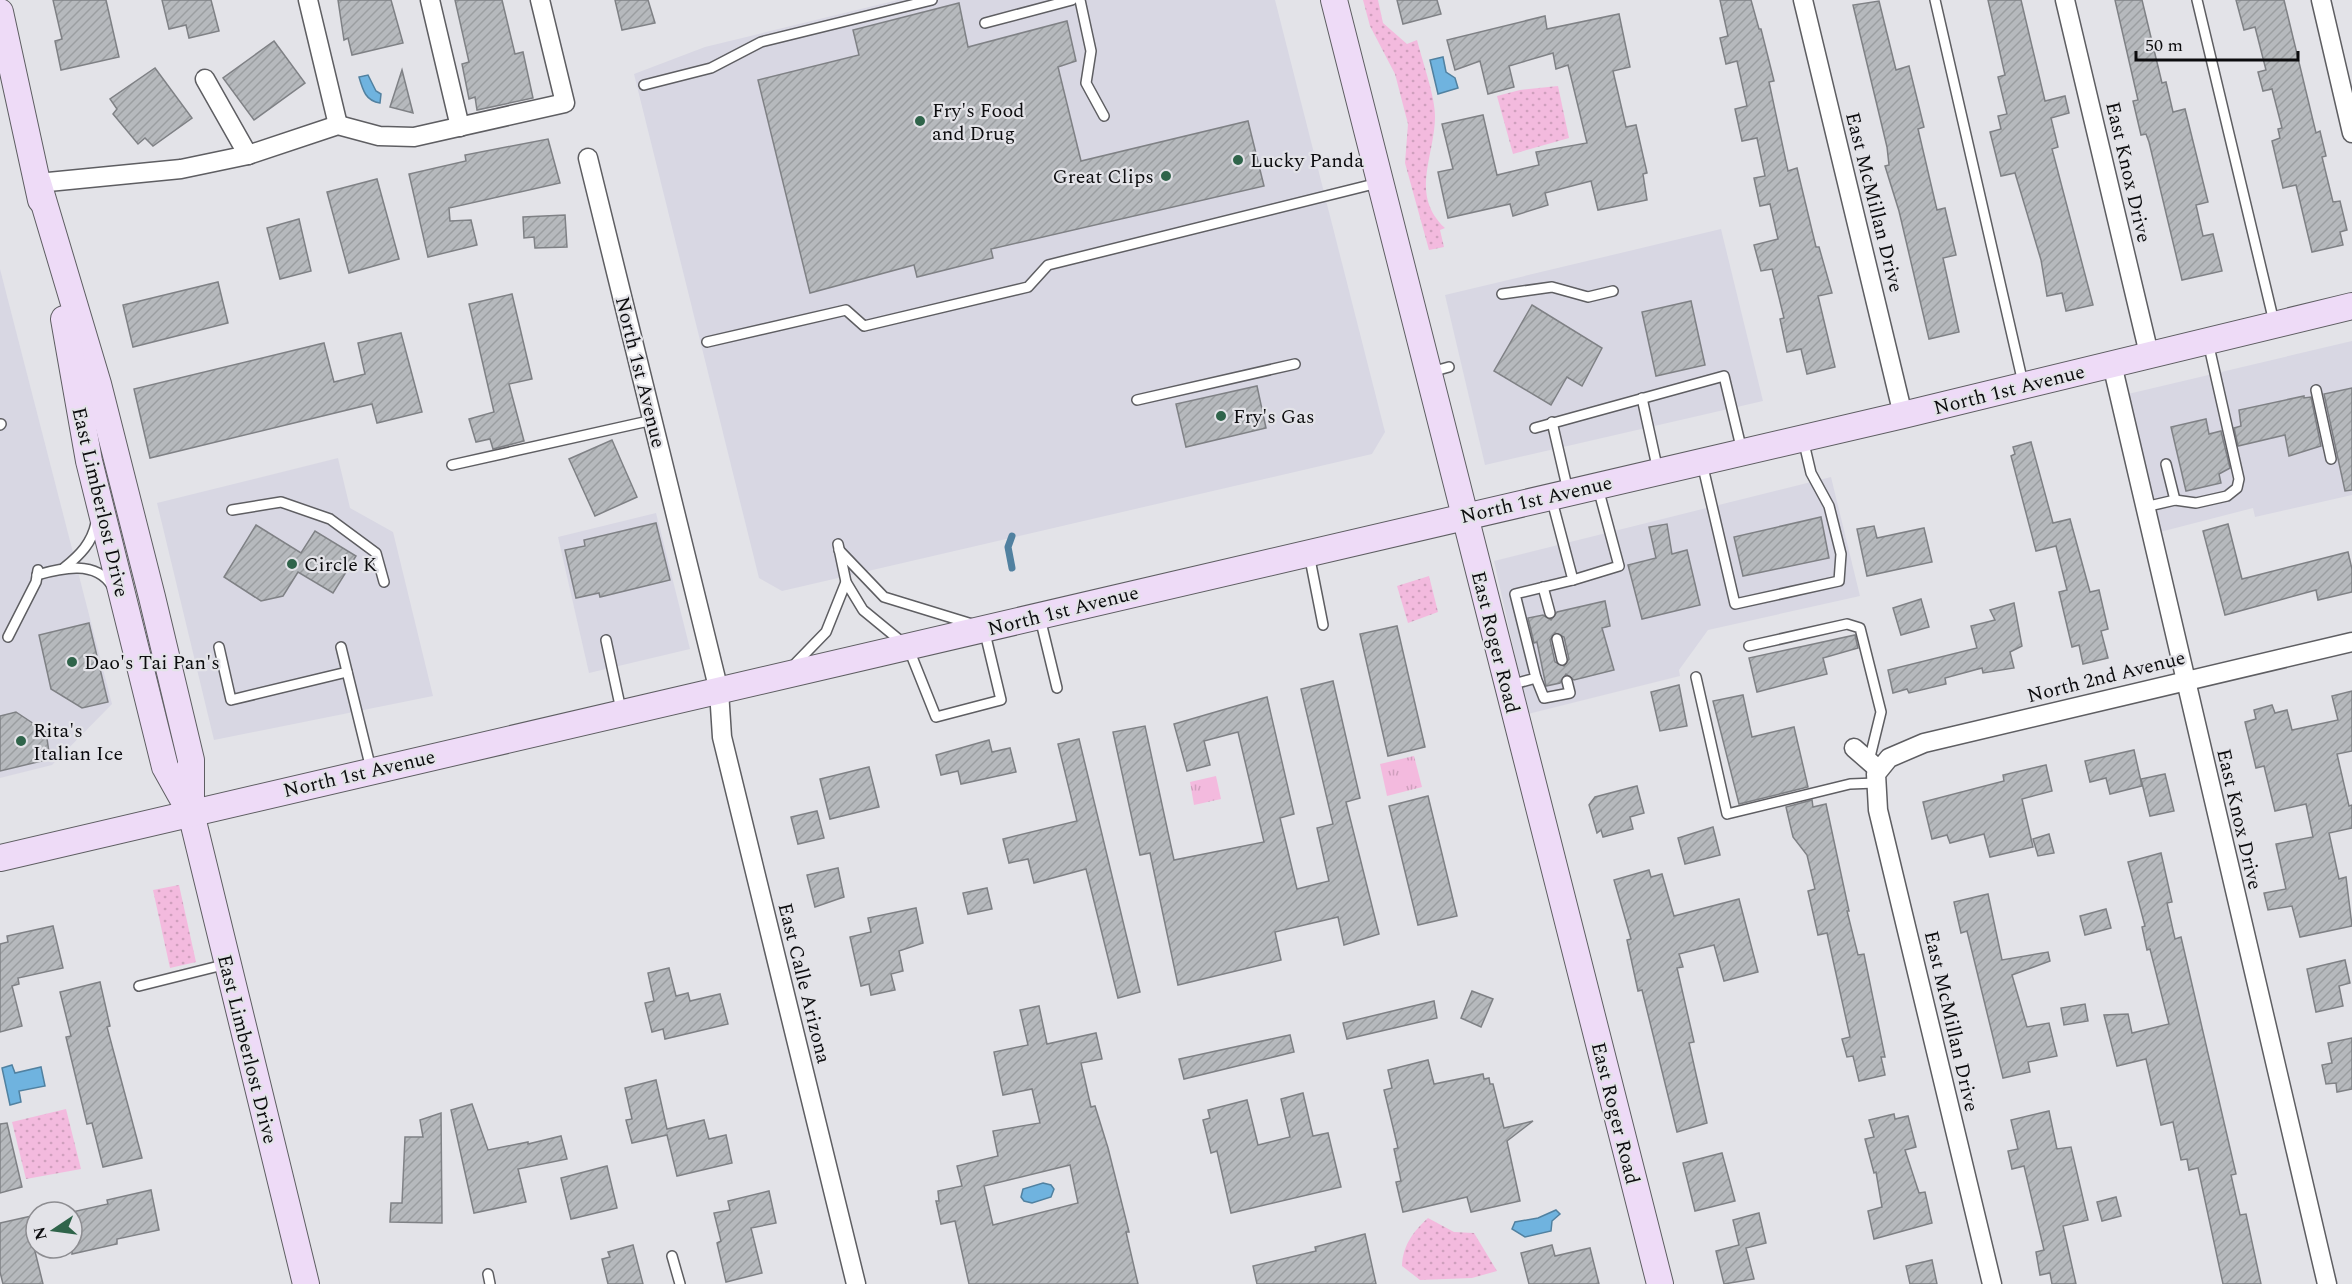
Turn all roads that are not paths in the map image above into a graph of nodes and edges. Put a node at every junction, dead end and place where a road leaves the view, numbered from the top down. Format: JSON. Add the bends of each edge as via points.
{"nodes":[{"id":1,"x":308,"y":0,"type":"edge"},
{"id":2,"x":430,"y":0,"type":"edge"},
{"id":3,"x":540,"y":0,"type":"edge"},
{"id":4,"x":932,"y":0,"type":"edge"},
{"id":5,"x":1072,"y":0,"type":"edge"},
{"id":6,"x":1080,"y":0,"type":"edge"},
{"id":7,"x":1334,"y":0,"type":"edge"},
{"id":8,"x":1803,"y":0,"type":"edge"},
{"id":9,"x":1935,"y":0,"type":"edge"},
{"id":10,"x":2065,"y":0,"type":"edge"},
{"id":11,"x":2197,"y":0,"type":"edge"},
{"id":12,"x":2320,"y":0,"type":"edge"},
{"id":13,"x":0,"y":12,"type":"edge"},
{"id":14,"x":985,"y":23,"type":"dead end"},
{"id":15,"x":205,"y":80,"type":"dead end"},
{"id":16,"x":644,"y":85,"type":"dead end"},
{"id":17,"x":1104,"y":116,"type":"dead end"},
{"id":18,"x":338,"y":125,"type":"junction"},
{"id":19,"x":460,"y":127,"type":"junction"},
{"id":20,"x":2352,"y":133,"type":"edge"},
{"id":21,"x":248,"y":155,"type":"junction"},
{"id":22,"x":588,"y":158,"type":"dead end"},
{"id":23,"x":38,"y":183,"type":"junction"},
{"id":24,"x":1381,"y":183,"type":"junction"},
{"id":25,"x":1613,"y":291,"type":"dead end"},
{"id":26,"x":1502,"y":294,"type":"dead end"},
{"id":27,"x":2352,"y":306,"type":"edge"},
{"id":28,"x":2274,"y":324,"type":"junction"},
{"id":29,"x":2207,"y":340,"type":"junction"},
{"id":30,"x":707,"y":342,"type":"dead end"},
{"id":31,"x":2149,"y":354,"type":"junction"},
{"id":32,"x":1295,"y":364,"type":"dead end"},
{"id":33,"x":2112,"y":364,"type":"junction"},
{"id":34,"x":2024,"y":385,"type":"junction"},
{"id":35,"x":2316,"y":390,"type":"dead end"},
{"id":36,"x":1642,"y":398,"type":"junction"},
{"id":37,"x":1137,"y":400,"type":"dead end"},
{"id":38,"x":1903,"y":415,"type":"junction"},
{"id":39,"x":653,"y":420,"type":"junction"},
{"id":40,"x":1552,"y":423,"type":"junction"},
{"id":41,"x":1535,"y":428,"type":"dead end"},
{"id":42,"x":1803,"y":437,"type":"junction"},
{"id":43,"x":1742,"y":452,"type":"junction"},
{"id":44,"x":2331,"y":459,"type":"dead end"},
{"id":45,"x":1701,"y":461,"type":"junction"},
{"id":46,"x":2166,"y":464,"type":"dead end"},
{"id":47,"x":452,"y":465,"type":"dead end"},
{"id":48,"x":1658,"y":471,"type":"junction"},
{"id":49,"x":1597,"y":485,"type":"junction"},
{"id":50,"x":97,"y":492,"type":"junction"},
{"id":51,"x":1559,"y":493,"type":"junction"},
{"id":52,"x":2175,"y":500,"type":"junction"},
{"id":53,"x":2145,"y":507,"type":"junction"},
{"id":54,"x":232,"y":510,"type":"dead end"},
{"id":55,"x":1464,"y":515,"type":"junction"},
{"id":56,"x":1308,"y":551,"type":"junction"},
{"id":57,"x":63,"y":568,"type":"junction"},
{"id":58,"x":1573,"y":580,"type":"junction"},
{"id":59,"x":384,"y":582,"type":"dead end"},
{"id":60,"x":846,"y":582,"type":"junction"},
{"id":61,"x":1543,"y":587,"type":"junction"},
{"id":62,"x":124,"y":606,"type":"junction"},
{"id":63,"x":1550,"y":613,"type":"dead end"},
{"id":64,"x":1039,"y":615,"type":"junction"},
{"id":65,"x":1323,"y":625,"type":"dead end"},
{"id":66,"x":984,"y":629,"type":"junction"},
{"id":67,"x":9,"y":637,"type":"dead end"},
{"id":68,"x":1557,"y":639,"type":"dead end"},
{"id":69,"x":606,"y":640,"type":"dead end"},
{"id":70,"x":2352,"y":642,"type":"edge"},
{"id":71,"x":341,"y":646,"type":"dead end"},
{"id":72,"x":1749,"y":646,"type":"dead end"},
{"id":73,"x":219,"y":647,"type":"dead end"},
{"id":74,"x":908,"y":647,"type":"junction"},
{"id":75,"x":1562,"y":660,"type":"dead end"},
{"id":76,"x":348,"y":672,"type":"junction"},
{"id":77,"x":784,"y":676,"type":"junction"},
{"id":78,"x":1695,"y":677,"type":"dead end"},
{"id":79,"x":1536,"y":678,"type":"junction"},
{"id":80,"x":2184,"y":680,"type":"junction"},
{"id":81,"x":1567,"y":681,"type":"dead end"},
{"id":82,"x":1508,"y":686,"type":"junction"},
{"id":83,"x":1057,"y":688,"type":"dead end"},
{"id":84,"x":719,"y":691,"type":"junction"},
{"id":85,"x":622,"y":713,"type":"junction"},
{"id":86,"x":1854,"y":747,"type":"dead end"},
{"id":87,"x":371,"y":770,"type":"junction"},
{"id":88,"x":1874,"y":771,"type":"junction"},
{"id":89,"x":191,"y":813,"type":"junction"},
{"id":90,"x":0,"y":858,"type":"edge"},
{"id":91,"x":228,"y":964,"type":"junction"},
{"id":92,"x":139,"y":986,"type":"dead end"},
{"id":93,"x":672,"y":1256,"type":"dead end"},
{"id":94,"x":488,"y":1274,"type":"dead end"},
{"id":95,"x":306,"y":1284,"type":"edge"},
{"id":96,"x":490,"y":1284,"type":"edge"},
{"id":97,"x":680,"y":1284,"type":"edge"},
{"id":98,"x":856,"y":1284,"type":"edge"},
{"id":99,"x":1660,"y":1284,"type":"edge"},
{"id":100,"x":1992,"y":1284,"type":"edge"},
{"id":101,"x":2327,"y":1284,"type":"edge"}],
"edges":[{"from":1,"to":18,"type":"street"},
{"from":2,"to":19,"type":"street"},
{"from":3,"to":19,"type":"street","via":[[565,104]]},
{"from":4,"to":16,"type":"lane","via":[[761,42],[711,68]]},
{"from":5,"to":14,"type":"lane"},
{"from":6,"to":17,"type":"lane","via":[[1091,51],[1086,83]]},
{"from":7,"to":24,"type":"street","name":"East Roger Road"},
{"from":8,"to":38,"type":"street","name":"East McMillan Drive"},
{"from":9,"to":34,"type":"lane"},
{"from":10,"to":31,"type":"street","name":"East Knox Drive"},
{"from":11,"to":28,"type":"lane"},
{"from":12,"to":20,"type":"street"},
{"from":13,"to":23,"type":"street","name":"East Limberlost Drive"},
{"from":15,"to":21,"type":"street"},
{"from":18,"to":19,"type":"street","via":[[380,136],[414,137]]},
{"from":18,"to":21,"type":"street"},
{"from":21,"to":23,"type":"street","via":[[181,170]]},
{"from":22,"to":39,"type":"street","name":"North 1st Avenue"},
{"from":23,"to":50,"type":"street","name":"East Limberlost Drive"},
{"from":23,"to":89,"type":"street","name":"East Limberlost Drive","via":[[98,384],[154,606],[190,760]]},
{"from":24,"to":30,"type":"lane","via":[[1048,265],[1028,287],[864,326],[846,310]]},
{"from":24,"to":55,"type":"street","name":"East Roger Road","via":[[1438,370]]},
{"from":25,"to":26,"type":"lane","via":[[1588,297],[1552,287]]},
{"from":27,"to":28,"type":"street","name":"North 1st Avenue"},
{"from":28,"to":29,"type":"street","name":"North 1st Avenue"},
{"from":29,"to":31,"type":"street","name":"North 1st Avenue"},
{"from":29,"to":52,"type":"lane","via":[[2239,479],[2237,488],[2227,496],[2196,503]]},
{"from":31,"to":33,"type":"street","name":"North 1st Avenue"},
{"from":32,"to":37,"type":"lane"},
{"from":33,"to":34,"type":"street","name":"North 1st Avenue"},
{"from":33,"to":53,"type":"street","name":"East Knox Drive"},
{"from":34,"to":38,"type":"street","name":"North 1st Avenue"},
{"from":35,"to":44,"type":"lane"},
{"from":36,"to":40,"type":"lane"},
{"from":36,"to":43,"type":"lane","via":[[1724,376]]},
{"from":36,"to":48,"type":"lane"},
{"from":38,"to":42,"type":"street","name":"North 1st Avenue"},
{"from":39,"to":47,"type":"lane"},
{"from":39,"to":84,"type":"street","name":"North 1st Avenue"},
{"from":40,"to":41,"type":"lane"},
{"from":40,"to":51,"type":"lane"},
{"from":42,"to":43,"type":"street","name":"North 1st Avenue"},
{"from":42,"to":45,"type":"lane","via":[[1811,473],[1829,506],[1841,554],[1839,581],[1735,604]]},
{"from":43,"to":45,"type":"street","name":"North 1st Avenue"},
{"from":45,"to":48,"type":"street","name":"North 1st Avenue"},
{"from":46,"to":52,"type":"lane"},
{"from":48,"to":49,"type":"street","name":"North 1st Avenue"},
{"from":49,"to":51,"type":"street","name":"North 1st Avenue"},
{"from":49,"to":58,"type":"lane","via":[[1620,566]]},
{"from":50,"to":57,"type":"lane","via":[[93,536],[85,549]]},
{"from":50,"to":62,"type":"street","name":"East Limberlost Drive"},
{"from":51,"to":55,"type":"street","name":"North 1st Avenue"},
{"from":51,"to":58,"type":"lane"},
{"from":52,"to":53,"type":"lane"},
{"from":53,"to":80,"type":"street","name":"East Knox Drive"},
{"from":54,"to":59,"type":"lane","via":[[281,502],[330,519],[376,553]]},
{"from":55,"to":56,"type":"street","name":"North 1st Avenue"},
{"from":55,"to":82,"type":"street","name":"East Roger Road"},
{"from":56,"to":64,"type":"street","name":"North 1st Avenue"},
{"from":56,"to":65,"type":"lane"},
{"from":57,"to":62,"type":"lane","via":[[94,571],[108,579]]},
{"from":57,"to":67,"type":"lane","via":[[38,573]]},
{"from":58,"to":61,"type":"lane"},
{"from":60,"to":66,"type":"lane","via":[[838,547],[884,597]]},
{"from":60,"to":74,"type":"lane","via":[[863,610]]},
{"from":60,"to":77,"type":"lane","via":[[825,632]]},
{"from":61,"to":63,"type":"lane"},
{"from":61,"to":79,"type":"lane","via":[[1515,594]]},
{"from":62,"to":89,"type":"street","name":"East Limberlost Drive","via":[[165,767]]},
{"from":64,"to":66,"type":"street","name":"North 1st Avenue"},
{"from":64,"to":83,"type":"lane"},
{"from":66,"to":74,"type":"street","name":"North 1st Avenue"},
{"from":66,"to":74,"type":"lane","via":[[1002,700],[936,717]]},
{"from":68,"to":75,"type":"lane"},
{"from":69,"to":85,"type":"lane"},
{"from":70,"to":80,"type":"street","name":"North 2nd Avenue"},
{"from":71,"to":76,"type":"lane"},
{"from":72,"to":88,"type":"lane","via":[[1847,624],[1860,628],[1881,712]]},
{"from":73,"to":76,"type":"lane","via":[[231,700]]},
{"from":74,"to":77,"type":"street","name":"North 1st Avenue"},
{"from":76,"to":87,"type":"lane"},
{"from":77,"to":84,"type":"street","name":"North 1st Avenue"},
{"from":78,"to":88,"type":"lane","via":[[1728,814],[1850,784]]},
{"from":79,"to":81,"type":"lane","via":[[1544,698],[1570,693]]},
{"from":79,"to":82,"type":"lane"},
{"from":80,"to":88,"type":"street","name":"North 2nd Avenue","via":[[1924,743],[1903,750]]},
{"from":80,"to":101,"type":"street","name":"East Knox Drive"},
{"from":82,"to":99,"type":"street","name":"East Roger Road"},
{"from":84,"to":85,"type":"street","name":"North 1st Avenue"},
{"from":84,"to":98,"type":"street","name":"East Calle Arizona","via":[[722,737]]},
{"from":85,"to":87,"type":"street","name":"North 1st Avenue"},
{"from":86,"to":88,"type":"street"},
{"from":87,"to":89,"type":"street","name":"North 1st Avenue"},
{"from":88,"to":100,"type":"street","name":"East McMillan Drive","via":[[1878,810]]},
{"from":89,"to":90,"type":"street","name":"North 1st Avenue"},
{"from":89,"to":91,"type":"street","name":"East Limberlost Drive"},
{"from":91,"to":92,"type":"lane"},
{"from":91,"to":95,"type":"street","name":"East Limberlost Drive"},
{"from":93,"to":97,"type":"lane"},
{"from":94,"to":96,"type":"lane"}]}
